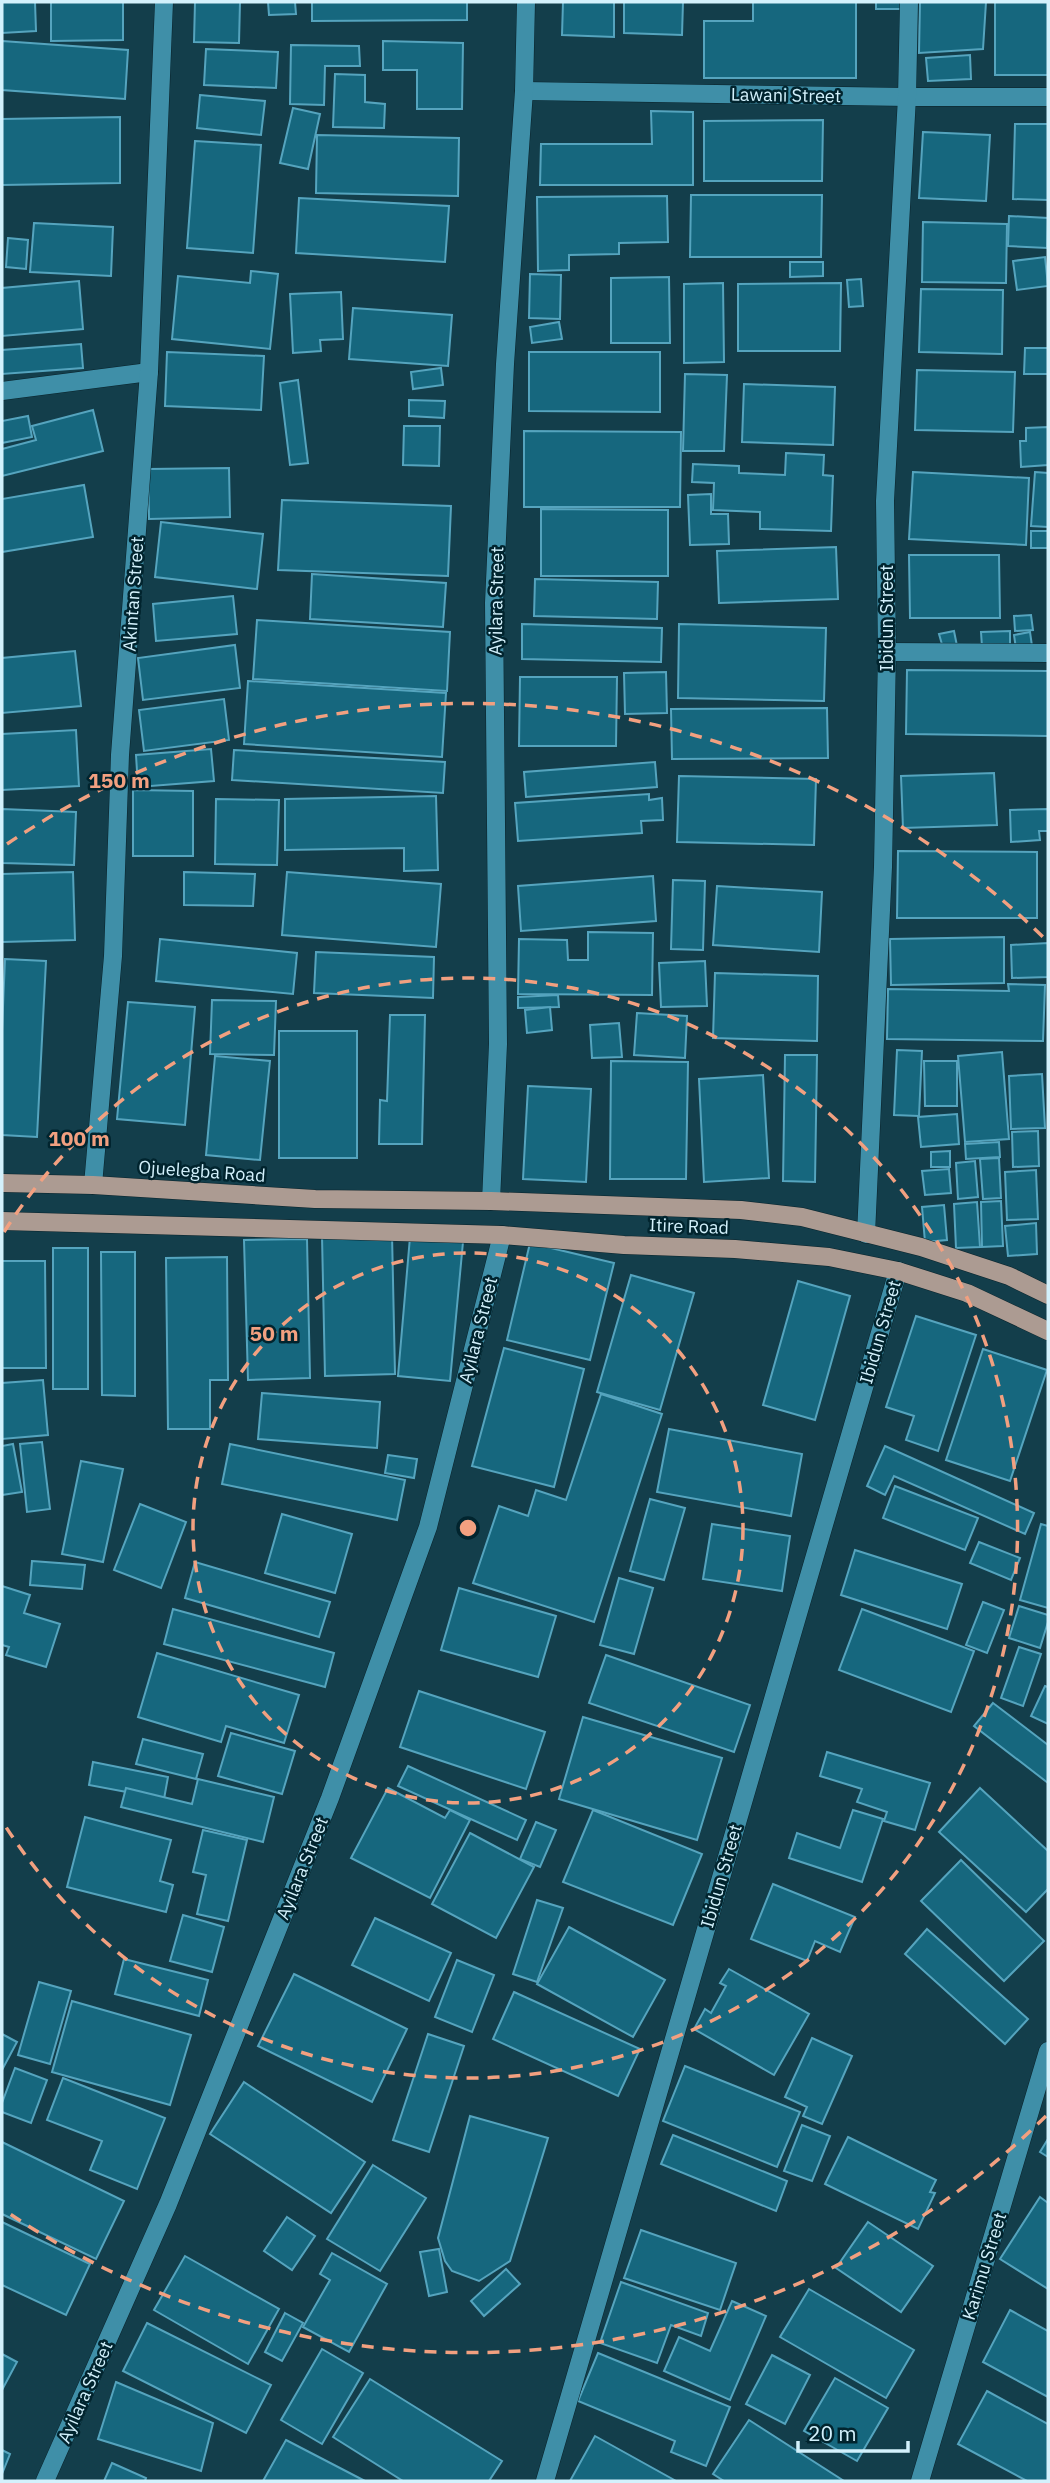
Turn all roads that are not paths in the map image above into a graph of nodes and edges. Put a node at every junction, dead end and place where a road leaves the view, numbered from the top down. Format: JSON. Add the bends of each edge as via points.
{"nodes":[{"id":1,"x":164,"y":2,"type":"edge"},
{"id":2,"x":526,"y":2,"type":"edge"},
{"id":3,"x":909,"y":2,"type":"edge"},
{"id":4,"x":524,"y":91,"type":"junction"},
{"id":5,"x":907,"y":97,"type":"junction"},
{"id":6,"x":1048,"y":97,"type":"edge"},
{"id":7,"x":149,"y":372,"type":"junction"},
{"id":8,"x":2,"y":391,"type":"edge"},
{"id":9,"x":887,"y":652,"type":"junction"},
{"id":10,"x":1048,"y":653,"type":"edge"},
{"id":11,"x":2,"y":1183,"type":"edge"},
{"id":12,"x":93,"y":1185,"type":"junction"},
{"id":13,"x":315,"y":1199,"type":"joint"},
{"id":14,"x":491,"y":1201,"type":"junction"},
{"id":15,"x":2,"y":1221,"type":"edge"},
{"id":16,"x":502,"y":1234,"type":"junction"},
{"id":17,"x":866,"y":1234,"type":"junction"},
{"id":18,"x":898,"y":1271,"type":"junction"},
{"id":19,"x":1048,"y":1295,"type":"edge"},
{"id":20,"x":1048,"y":1331,"type":"edge"},
{"id":21,"x":1048,"y":2051,"type":"edge"},
{"id":22,"x":45,"y":2481,"type":"edge"},
{"id":23,"x":545,"y":2481,"type":"edge"},
{"id":24,"x":920,"y":2481,"type":"edge"}],
"edges":[{"from":1,"to":7,"type":"street","name":"Akintan Street"},
{"from":2,"to":4,"type":"street","name":"Ayilara Street"},
{"from":3,"to":5,"type":"street","name":"Ibidun Street"},
{"from":4,"to":5,"type":"street","name":"Lawani Street"},
{"from":4,"to":14,"type":"street","name":"Ayilara Street","via":[[494,603],[498,1044]]},
{"from":5,"to":6,"type":"street","name":"Lawani Street"},
{"from":5,"to":9,"type":"street","name":"Ibidun Street","via":[[885,500]]},
{"from":7,"to":8,"type":"street"},
{"from":7,"to":12,"type":"street","name":"Akintan Street","via":[[120,755],[113,956]]},
{"from":9,"to":10,"type":"street"},
{"from":9,"to":17,"type":"street","name":"Ibidun Street","via":[[883,867]]},
{"from":11,"to":12,"type":"main road","name":"Ojuelegba Road"},
{"from":12,"to":13,"type":"main road","name":"Ojuelegba Road"},
{"from":13,"to":14,"type":"main road","name":"Itire Road"},
{"from":14,"to":17,"type":"main road","name":"Itire Road","via":[[741,1210],[802,1217]]},
{"from":15,"to":16,"type":"main road","name":"Itire Road"},
{"from":16,"to":18,"type":"main road","name":"Itire Road","via":[[829,1257]]},
{"from":16,"to":22,"type":"street","name":"Ayilara Street","via":[[428,1527],[330,1798],[167,2204]]},
{"from":17,"to":19,"type":"main road","name":"Itire Road","via":[[996,1272]]},
{"from":18,"to":20,"type":"main road","name":"Itire Road","via":[[967,1293]]},
{"from":18,"to":23,"type":"street","name":"Ibidun Street"},
{"from":21,"to":24,"type":"street","name":"Karimu Street"}]}
